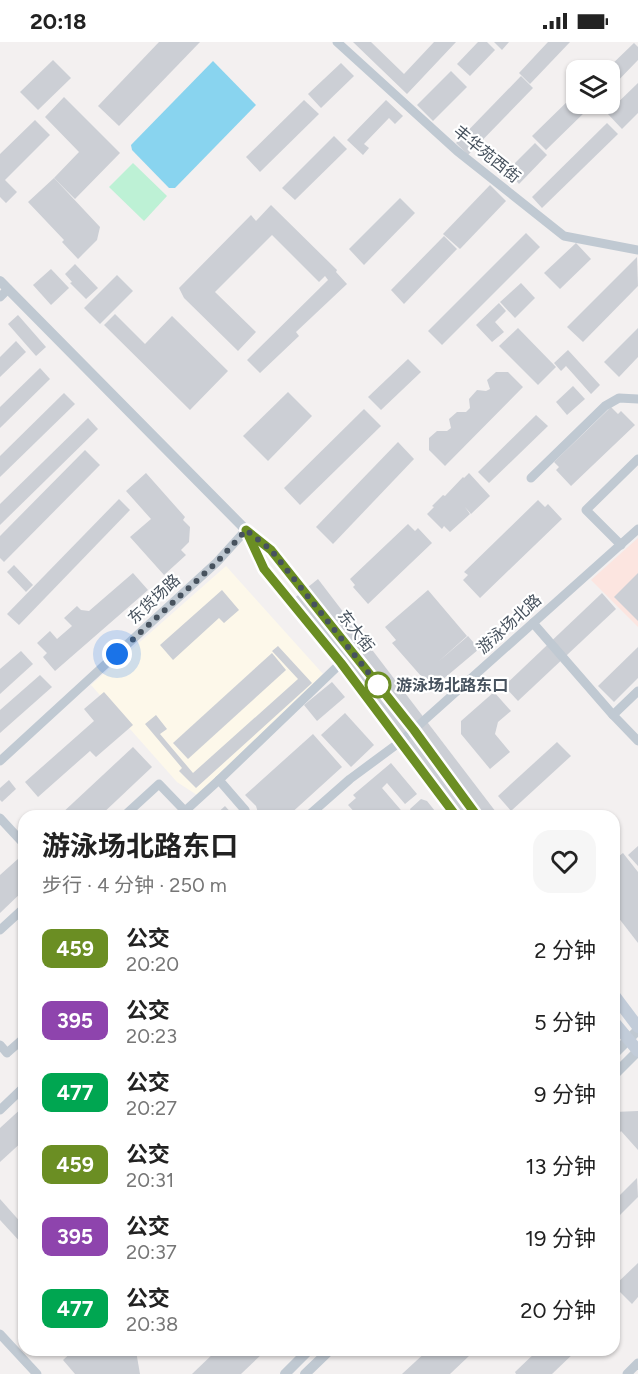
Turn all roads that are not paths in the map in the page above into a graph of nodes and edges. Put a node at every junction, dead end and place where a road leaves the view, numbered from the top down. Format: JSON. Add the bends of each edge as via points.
{"nodes":[{"id":1,"x":337,"y":42,"type":"edge"},
{"id":2,"x":637,"y":248,"type":"edge"},
{"id":3,"x":3,"y":289,"type":"edge"},
{"id":4,"x":638,"y":399,"type":"edge"},
{"id":5,"x":638,"y":459,"type":"edge"},
{"id":6,"x":531,"y":478,"type":"dead end"},
{"id":7,"x":638,"y":529,"type":"edge"},
{"id":8,"x":246,"y":530,"type":"junction"},
{"id":9,"x":621,"y":545,"type":"junction"},
{"id":10,"x":533,"y":623,"type":"junction"},
{"id":11,"x":341,"y":663,"type":"junction"},
{"id":12,"x":638,"y":691,"type":"edge"},
{"id":13,"x":613,"y":715,"type":"junction"},
{"id":14,"x":414,"y":730,"type":"junction"},
{"id":15,"x":638,"y":741,"type":"edge"},
{"id":16,"x":400,"y":742,"type":"junction"},
{"id":17,"x":0,"y":761,"type":"edge"},
{"id":18,"x":219,"y":780,"type":"junction"},
{"id":19,"x":131,"y":810,"type":"edge"},
{"id":20,"x":184,"y":810,"type":"edge"},
{"id":21,"x":186,"y":810,"type":"edge"},
{"id":22,"x":245,"y":810,"type":"edge"},
{"id":23,"x":315,"y":810,"type":"edge"},
{"id":24,"x":451,"y":810,"type":"edge"},
{"id":25,"x":473,"y":810,"type":"edge"},
{"id":26,"x":0,"y":818,"type":"edge"},
{"id":27,"x":18,"y":838,"type":"edge"},
{"id":28,"x":18,"y":914,"type":"edge"},
{"id":29,"x":0,"y":930,"type":"edge"},
{"id":30,"x":620,"y":1003,"type":"edge"},
{"id":31,"x":638,"y":1028,"type":"edge"},
{"id":32,"x":620,"y":1030,"type":"edge"},
{"id":33,"x":628,"y":1040,"type":"junction"},
{"id":34,"x":18,"y":1043,"type":"edge"},
{"id":35,"x":0,"y":1045,"type":"edge"},
{"id":36,"x":620,"y":1048,"type":"edge"},
{"id":37,"x":638,"y":1051,"type":"edge"},
{"id":38,"x":620,"y":1069,"type":"edge"},
{"id":39,"x":18,"y":1093,"type":"edge"},
{"id":40,"x":0,"y":1110,"type":"edge"},
{"id":41,"x":0,"y":1334,"type":"edge"},
{"id":42,"x":18,"y":1353,"type":"edge"},
{"id":43,"x":20,"y":1356,"type":"edge"},
{"id":44,"x":303,"y":1356,"type":"edge"},
{"id":45,"x":324,"y":1356,"type":"edge"},
{"id":46,"x":638,"y":1363,"type":"edge"},
{"id":47,"x":37,"y":1374,"type":"edge"},
{"id":48,"x":285,"y":1374,"type":"edge"},
{"id":49,"x":305,"y":1374,"type":"edge"},
{"id":50,"x":627,"y":1374,"type":"edge"}],
"edges":[{"from":1,"to":2,"type":"street","name":"丰华苑西街","via":[[457,151],[564,236]]},
{"from":3,"to":8,"type":"street","name":"东大街"},
{"from":4,"to":6,"type":"street","via":[[619,398],[605,406]]},
{"from":5,"to":9,"type":"street","via":[[586,510]]},
{"from":7,"to":9,"type":"street","name":"游泳场北路"},
{"from":8,"to":11,"type":"main road","name":"东大街","via":[[264,569]]},
{"from":8,"to":14,"type":"main road","name":"东大街","via":[[271,550]]},
{"from":8,"to":17,"type":"street","name":"东货场路","via":[[217,562]]},
{"from":9,"to":10,"type":"street","name":"游泳场北路"},
{"from":10,"to":13,"type":"street"},
{"from":10,"to":14,"type":"street","name":"游泳场北路"},
{"from":11,"to":16,"type":"main road","name":"东大街"},
{"from":11,"to":18,"type":"street"},
{"from":12,"to":13,"type":"street"},
{"from":13,"to":15,"type":"street"},
{"from":14,"to":16,"type":"street","name":"游泳场北路"},
{"from":14,"to":25,"type":"main road","name":"东大街"},
{"from":16,"to":23,"type":"street","name":"游泳场北路"},
{"from":16,"to":24,"type":"main road","name":"东大街"},
{"from":18,"to":21,"type":"street"},
{"from":18,"to":22,"type":"street"},
{"from":19,"to":20,"type":"street","via":[[159,784]]},
{"from":26,"to":27,"type":"street"},
{"from":28,"to":29,"type":"street"},
{"from":30,"to":31,"type":"main road"},
{"from":31,"to":33,"type":"street"},
{"from":32,"to":33,"type":"main road"},
{"from":33,"to":36,"type":"street"},
{"from":33,"to":37,"type":"main road"},
{"from":34,"to":35,"type":"street","via":[[7,1053]]},
{"from":37,"to":38,"type":"street"},
{"from":39,"to":40,"type":"street"},
{"from":41,"to":42,"type":"street"},
{"from":43,"to":47,"type":"street"},
{"from":44,"to":48,"type":"street"},
{"from":45,"to":49,"type":"street"},
{"from":46,"to":50,"type":"street"}]}
